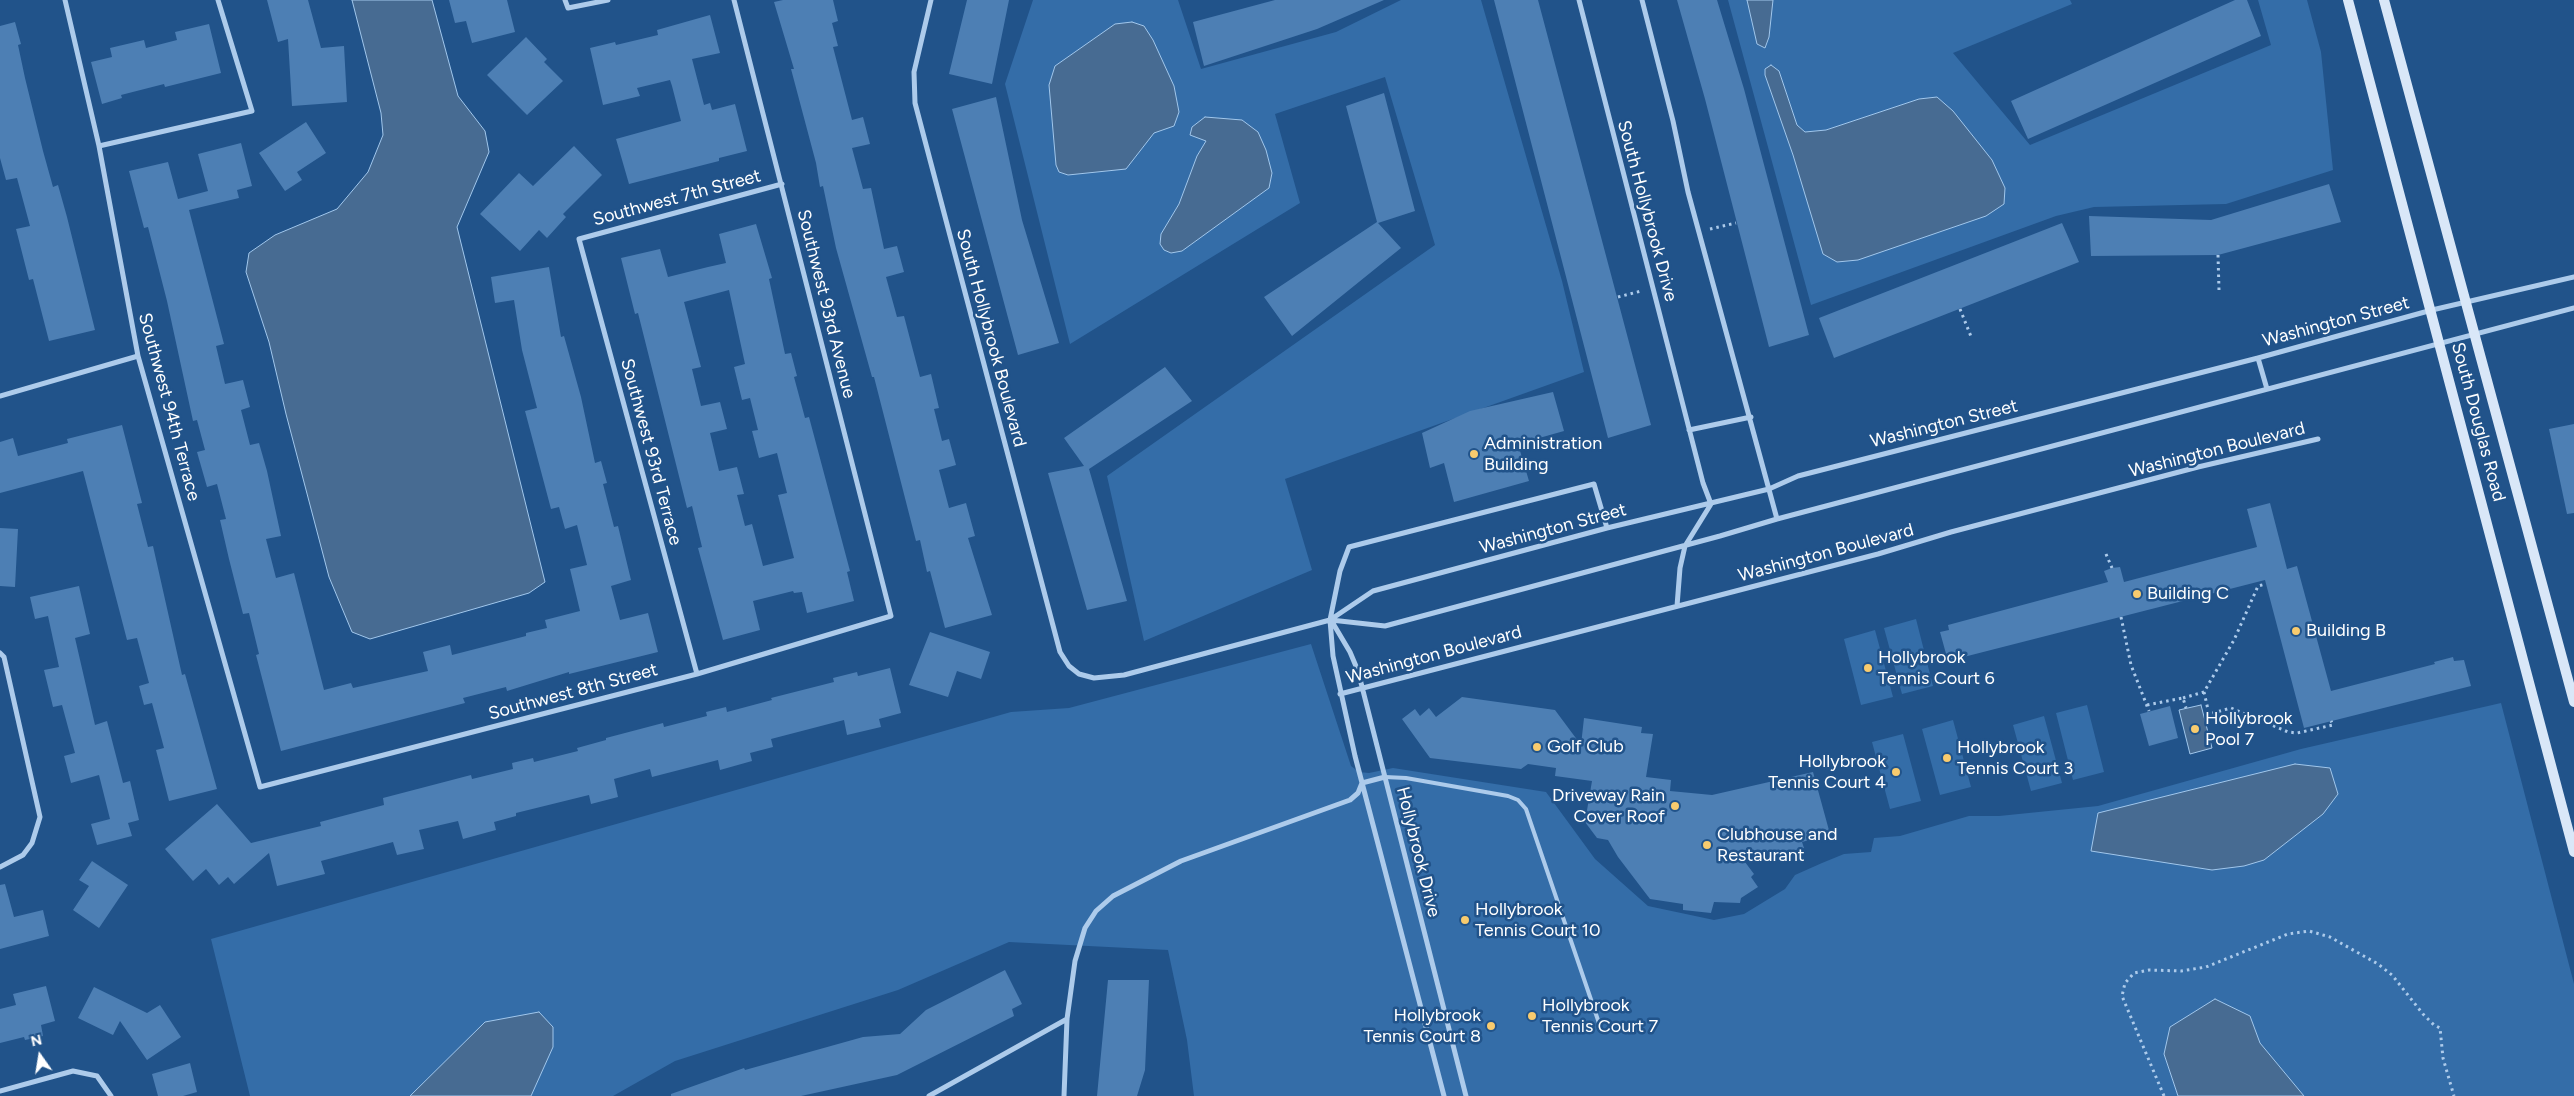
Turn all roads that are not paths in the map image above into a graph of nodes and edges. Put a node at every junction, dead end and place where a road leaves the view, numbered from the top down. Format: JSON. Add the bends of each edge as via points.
{"nodes":[{"id":1,"x":65,"y":0,"type":"edge"},
{"id":2,"x":218,"y":0,"type":"edge"},
{"id":3,"x":565,"y":0,"type":"edge"},
{"id":4,"x":608,"y":0,"type":"edge"},
{"id":5,"x":734,"y":0,"type":"edge"},
{"id":6,"x":931,"y":0,"type":"edge"},
{"id":7,"x":1579,"y":0,"type":"edge"},
{"id":8,"x":1642,"y":0,"type":"edge"},
{"id":9,"x":2348,"y":0,"type":"edge"},
{"id":10,"x":2384,"y":0,"type":"edge"},
{"id":11,"x":99,"y":146,"type":"junction"},
{"id":12,"x":782,"y":184,"type":"junction"},
{"id":13,"x":579,"y":239,"type":"joint"},
{"id":14,"x":2574,"y":277,"type":"edge"},
{"id":15,"x":2467,"y":301,"type":"junction"},
{"id":16,"x":2574,"y":308,"type":"edge"},
{"id":17,"x":2432,"y":310,"type":"junction"},
{"id":18,"x":2475,"y":333,"type":"junction"},
{"id":19,"x":2440,"y":343,"type":"junction"},
{"id":20,"x":138,"y":356,"type":"junction"},
{"id":21,"x":2258,"y":358,"type":"junction"},
{"id":22,"x":2267,"y":389,"type":"junction"},
{"id":23,"x":0,"y":396,"type":"edge"},
{"id":24,"x":1751,"y":417,"type":"junction"},
{"id":25,"x":1689,"y":430,"type":"junction"},
{"id":26,"x":2318,"y":439,"type":"dead end"},
{"id":27,"x":1769,"y":489,"type":"junction"},
{"id":28,"x":1712,"y":504,"type":"junction"},
{"id":29,"x":1777,"y":519,"type":"junction"},
{"id":30,"x":1607,"y":528,"type":"junction"},
{"id":31,"x":1685,"y":546,"type":"junction"},
{"id":32,"x":1677,"y":606,"type":"junction"},
{"id":33,"x":891,"y":616,"type":"joint"},
{"id":34,"x":1330,"y":620,"type":"junction"},
{"id":35,"x":0,"y":653,"type":"edge"},
{"id":36,"x":697,"y":674,"type":"junction"},
{"id":37,"x":1079,"y":674,"type":"joint"},
{"id":38,"x":1362,"y":688,"type":"junction"},
{"id":39,"x":1340,"y":694,"type":"junction"},
{"id":40,"x":2574,"y":702,"type":"edge"},
{"id":41,"x":1385,"y":777,"type":"junction"},
{"id":42,"x":1362,"y":783,"type":"junction"},
{"id":43,"x":260,"y":787,"type":"joint"},
{"id":44,"x":2574,"y":852,"type":"edge"},
{"id":45,"x":0,"y":867,"type":"edge"},
{"id":46,"x":1067,"y":1020,"type":"junction"},
{"id":47,"x":1600,"y":1026,"type":"dead end"},
{"id":48,"x":0,"y":1091,"type":"edge"},
{"id":49,"x":111,"y":1096,"type":"edge"},
{"id":50,"x":929,"y":1096,"type":"edge"},
{"id":51,"x":1064,"y":1096,"type":"edge"},
{"id":52,"x":1444,"y":1096,"type":"edge"},
{"id":53,"x":1466,"y":1096,"type":"edge"}],
"edges":[{"from":1,"to":11,"type":"street","name":"Southwest 94th Terrace"},
{"from":2,"to":11,"type":"street","via":[[252,111]]},
{"from":3,"to":4,"type":"street","via":[[568,8]]},
{"from":5,"to":12,"type":"street","name":"Southwest 93rd Avenue"},
{"from":6,"to":37,"type":"street","name":"South Hollybrook Boulevard","via":[[914,72],[914,103],[1060,652],[1068,666]]},
{"from":7,"to":25,"type":"street","name":"South Hollybrook Drive"},
{"from":8,"to":24,"type":"street","via":[[1699,231]]},
{"from":9,"to":17,"type":"main road","name":"South Douglas Road"},
{"from":10,"to":15,"type":"main road","name":"South Douglas Road"},
{"from":11,"to":20,"type":"street","name":"Southwest 94th Terrace"},
{"from":12,"to":13,"type":"street","name":"Southwest 7th Street"},
{"from":12,"to":33,"type":"street","name":"Southwest 93rd Avenue"},
{"from":13,"to":36,"type":"street","name":"Southwest 93rd Terrace"},
{"from":14,"to":15,"type":"street","name":"Washington Street"},
{"from":15,"to":17,"type":"street","name":"Washington Street"},
{"from":15,"to":18,"type":"main road","name":"South Douglas Road"},
{"from":16,"to":18,"type":"street","name":"Washington Street"},
{"from":17,"to":19,"type":"main road","name":"South Douglas Road"},
{"from":17,"to":21,"type":"street","name":"Washington Street"},
{"from":18,"to":19,"type":"street","name":"Washington Street"},
{"from":18,"to":40,"type":"main road","name":"South Douglas Road"},
{"from":19,"to":22,"type":"street","name":"Washington Street"},
{"from":19,"to":44,"type":"main road","name":"South Douglas Road"},
{"from":20,"to":23,"type":"street"},
{"from":20,"to":43,"type":"street","name":"Southwest 94th Terrace"},
{"from":21,"to":22,"type":"street"},
{"from":21,"to":27,"type":"street","name":"Washington Street","via":[[1798,476]]},
{"from":22,"to":29,"type":"street","name":"Washington Street"},
{"from":24,"to":25,"type":"street"},
{"from":24,"to":27,"type":"street"},
{"from":25,"to":28,"type":"street","name":"South Hollybrook Drive"},
{"from":26,"to":32,"type":"street","name":"Washington Boulevard","via":[[2198,467]]},
{"from":27,"to":28,"type":"street","name":"Washington Street"},
{"from":27,"to":29,"type":"street"},
{"from":28,"to":30,"type":"street","name":"Washington Street"},
{"from":28,"to":31,"type":"street"},
{"from":29,"to":31,"type":"street","name":"Washington Street"},
{"from":30,"to":34,"type":"street","name":"Washington Street","via":[[1373,591]]},
{"from":30,"to":34,"type":"street","name":"Hollybrook Drive","via":[[1594,484],[1349,547],[1340,571]]},
{"from":31,"to":32,"type":"street"},
{"from":31,"to":34,"type":"street","name":"Washington Street","via":[[1385,626]]},
{"from":32,"to":38,"type":"street","name":"Washington Boulevard"},
{"from":33,"to":36,"type":"street","name":"Southwest 8th Street"},
{"from":34,"to":37,"type":"street","name":"Washington Street","via":[[1124,675],[1094,678]]},
{"from":34,"to":38,"type":"street","name":"Hollybrook Drive","via":[[1350,652]]},
{"from":34,"to":39,"type":"street","name":"Hollybrook Drive"},
{"from":35,"to":45,"type":"street","via":[[4,657],[40,817],[32,843],[23,855]]},
{"from":36,"to":43,"type":"street","name":"Southwest 8th Street"},
{"from":38,"to":39,"type":"street","name":"Washington Boulevard"},
{"from":38,"to":41,"type":"street","name":"Hollybrook Drive"},
{"from":39,"to":42,"type":"street","name":"Hollybrook Drive"},
{"from":41,"to":42,"type":"street"},
{"from":41,"to":47,"type":"lane","via":[[1508,796],[1518,800],[1526,809]]},
{"from":41,"to":53,"type":"street","name":"Hollybrook Drive"},
{"from":42,"to":46,"type":"street","via":[[1350,800],[1181,861],[1113,896],[1096,911],[1079,944]]},
{"from":42,"to":52,"type":"street","name":"Hollybrook Drive"},
{"from":46,"to":50,"type":"street"},
{"from":46,"to":51,"type":"street"},
{"from":48,"to":49,"type":"street","via":[[73,1071],[97,1076]]}]}
